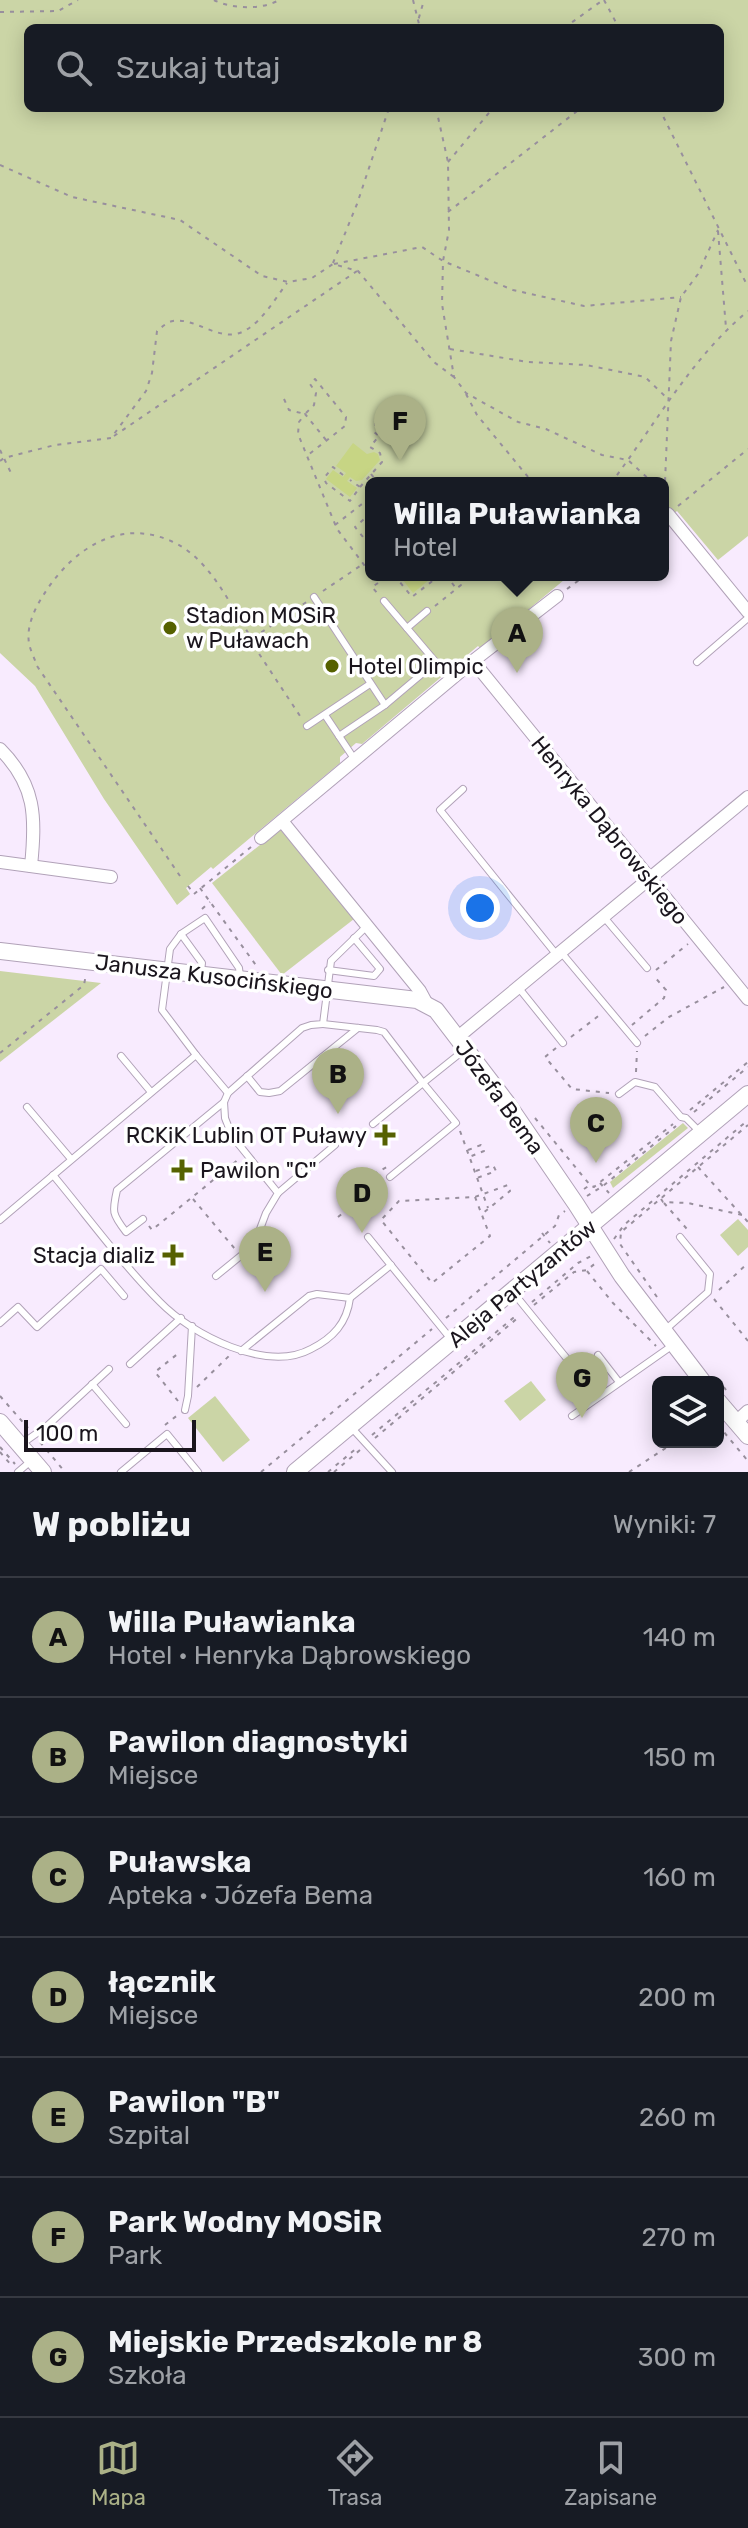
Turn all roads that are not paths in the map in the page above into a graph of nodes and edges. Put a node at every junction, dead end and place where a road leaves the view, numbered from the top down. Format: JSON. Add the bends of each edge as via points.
{"nodes":[{"id":1,"x":669,"y":515,"type":"edge"},
{"id":2,"x":557,"y":596,"type":"road end"},
{"id":3,"x":314,"y":597,"type":"dead end"},
{"id":4,"x":384,"y":601,"type":"road end"},
{"id":5,"x":427,"y":611,"type":"road end"},
{"id":6,"x":748,"y":612,"type":"edge"},
{"id":7,"x":748,"y":618,"type":"edge"},
{"id":8,"x":407,"y":628,"type":"junction"},
{"id":9,"x":473,"y":661,"type":"junction"},
{"id":10,"x":436,"y":662,"type":"junction"},
{"id":11,"x":697,"y":662,"type":"dead end"},
{"id":12,"x":451,"y":680,"type":"junction"},
{"id":13,"x":370,"y":684,"type":"junction"},
{"id":14,"x":385,"y":705,"type":"junction"},
{"id":15,"x":325,"y":715,"type":"junction"},
{"id":16,"x":307,"y":726,"type":"road end"},
{"id":17,"x":339,"y":736,"type":"junction"},
{"id":18,"x":0,"y":749,"type":"edge"},
{"id":19,"x":355,"y":760,"type":"junction"},
{"id":20,"x":463,"y":789,"type":"dead end"},
{"id":21,"x":748,"y":797,"type":"edge"},
{"id":22,"x":282,"y":821,"type":"junction"},
{"id":23,"x":261,"y":838,"type":"road end"},
{"id":24,"x":0,"y":862,"type":"edge"},
{"id":25,"x":31,"y":866,"type":"junction"},
{"id":26,"x":111,"y":877,"type":"dead end"},
{"id":27,"x":648,"y":877,"type":"junction"},
{"id":28,"x":603,"y":916,"type":"junction"},
{"id":29,"x":367,"y":926,"type":"junction"},
{"id":30,"x":181,"y":934,"type":"junction"},
{"id":31,"x":354,"y":938,"type":"junction"},
{"id":32,"x":0,"y":951,"type":"edge"},
{"id":33,"x":558,"y":953,"type":"junction"},
{"id":34,"x":647,"y":968,"type":"dead end"},
{"id":35,"x":328,"y":970,"type":"junction"},
{"id":36,"x":167,"y":971,"type":"junction"},
{"id":37,"x":405,"y":972,"type":"junction"},
{"id":38,"x":201,"y":975,"type":"junction"},
{"id":39,"x":240,"y":979,"type":"junction"},
{"id":40,"x":518,"y":987,"type":"junction"},
{"id":41,"x":326,"y":989,"type":"junction"},
{"id":42,"x":394,"y":997,"type":"junction"},
{"id":43,"x":748,"y":999,"type":"edge"},
{"id":44,"x":427,"y":1004,"type":"junction"},
{"id":45,"x":323,"y":1024,"type":"junction"},
{"id":46,"x":358,"y":1028,"type":"junction"},
{"id":47,"x":462,"y":1042,"type":"junction"},
{"id":48,"x":563,"y":1043,"type":"road end"},
{"id":49,"x":637,"y":1043,"type":"road end"},
{"id":50,"x":196,"y":1055,"type":"junction"},
{"id":51,"x":121,"y":1056,"type":"dead end"},
{"id":52,"x":247,"y":1076,"type":"junction"},
{"id":53,"x":423,"y":1083,"type":"junction"},
{"id":54,"x":151,"y":1092,"type":"junction"},
{"id":55,"x":228,"y":1093,"type":"junction"},
{"id":56,"x":619,"y":1094,"type":"road end"},
{"id":57,"x":748,"y":1094,"type":"edge"},
{"id":58,"x":224,"y":1102,"type":"junction"},
{"id":59,"x":27,"y":1107,"type":"dead end"},
{"id":60,"x":373,"y":1124,"type":"dead end"},
{"id":61,"x":701,"y":1133,"type":"junction"},
{"id":62,"x":335,"y":1145,"type":"dead end"},
{"id":63,"x":71,"y":1159,"type":"junction"},
{"id":64,"x":53,"y":1175,"type":"junction"},
{"id":65,"x":390,"y":1177,"type":"dead end"},
{"id":66,"x":278,"y":1193,"type":"junction"},
{"id":67,"x":143,"y":1219,"type":"road end"},
{"id":68,"x":0,"y":1220,"type":"edge"},
{"id":69,"x":590,"y":1226,"type":"junction"},
{"id":70,"x":368,"y":1237,"type":"dead end"},
{"id":71,"x":680,"y":1237,"type":"road end"},
{"id":72,"x":391,"y":1265,"type":"junction"},
{"id":73,"x":216,"y":1276,"type":"dead end"},
{"id":74,"x":512,"y":1291,"type":"junction"},
{"id":75,"x":124,"y":1296,"type":"dead end"},
{"id":76,"x":350,"y":1298,"type":"junction"},
{"id":77,"x":181,"y":1318,"type":"junction"},
{"id":78,"x":0,"y":1323,"type":"edge"},
{"id":79,"x":192,"y":1325,"type":"junction"},
{"id":80,"x":452,"y":1341,"type":"junction"},
{"id":81,"x":666,"y":1343,"type":"junction"},
{"id":82,"x":238,"y":1350,"type":"junction"},
{"id":83,"x":598,"y":1355,"type":"dead end"},
{"id":84,"x":568,"y":1360,"type":"dead end"},
{"id":85,"x":130,"y":1364,"type":"dead end"},
{"id":86,"x":109,"y":1369,"type":"dead end"},
{"id":87,"x":697,"y":1376,"type":"edge"},
{"id":88,"x":619,"y":1382,"type":"junction"},
{"id":89,"x":92,"y":1384,"type":"junction"},
{"id":90,"x":724,"y":1405,"type":"edge"},
{"id":91,"x":185,"y":1410,"type":"road end"},
{"id":92,"x":572,"y":1416,"type":"dead end"},
{"id":93,"x":742,"y":1416,"type":"edge"},
{"id":94,"x":0,"y":1422,"type":"edge"},
{"id":95,"x":126,"y":1424,"type":"dead end"},
{"id":96,"x":350,"y":1426,"type":"junction"},
{"id":97,"x":748,"y":1436,"type":"edge"},
{"id":98,"x":20,"y":1445,"type":"junction"},
{"id":99,"x":26,"y":1469,"type":"edge"},
{"id":100,"x":121,"y":1472,"type":"edge"},
{"id":101,"x":198,"y":1472,"type":"edge"},
{"id":102,"x":295,"y":1472,"type":"edge"},
{"id":103,"x":392,"y":1472,"type":"edge"}],
"edges":[{"from":1,"to":6,"type":"street"},
{"from":2,"to":9,"type":"street"},
{"from":3,"to":13,"type":"lane"},
{"from":4,"to":8,"type":"lane"},
{"from":5,"to":8,"type":"lane"},
{"from":7,"to":11,"type":"lane"},
{"from":8,"to":10,"type":"lane"},
{"from":9,"to":12,"type":"street"},
{"from":9,"to":27,"type":"street","name":"Henryka Dąbrowskiego"},
{"from":10,"to":12,"type":"lane"},
{"from":10,"to":14,"type":"lane"},
{"from":12,"to":19,"type":"street"},
{"from":13,"to":14,"type":"lane"},
{"from":13,"to":15,"type":"lane"},
{"from":14,"to":17,"type":"lane"},
{"from":15,"to":16,"type":"lane"},
{"from":15,"to":17,"type":"lane"},
{"from":17,"to":19,"type":"lane"},
{"from":18,"to":25,"type":"street","via":[[24,780],[32,801]]},
{"from":19,"to":22,"type":"street"},
{"from":20,"to":33,"type":"lane","via":[[440,810]]},
{"from":21,"to":27,"type":"street"},
{"from":22,"to":23,"type":"street"},
{"from":22,"to":29,"type":"street","name":"Józefa Bema"},
{"from":24,"to":25,"type":"street"},
{"from":25,"to":26,"type":"street"},
{"from":27,"to":28,"type":"street"},
{"from":27,"to":43,"type":"street","name":"Henryka Dąbrowskiego"},
{"from":28,"to":33,"type":"street"},
{"from":28,"to":34,"type":"lane"},
{"from":29,"to":31,"type":"lane"},
{"from":29,"to":37,"type":"street","name":"Józefa Bema"},
{"from":30,"to":36,"type":"lane","via":[[170,949]]},
{"from":30,"to":38,"type":"lane","via":[[202,963]]},
{"from":30,"to":39,"type":"lane","via":[[205,918],[239,968]]},
{"from":31,"to":35,"type":"lane"},
{"from":31,"to":35,"type":"lane","via":[[380,969],[374,976]]},
{"from":32,"to":36,"type":"street","name":"Janusza Kusocińskiego"},
{"from":33,"to":40,"type":"street"},
{"from":33,"to":49,"type":"lane"},
{"from":35,"to":41,"type":"lane"},
{"from":36,"to":38,"type":"street","name":"Janusza Kusocińskiego"},
{"from":36,"to":50,"type":"lane","via":[[162,1010]]},
{"from":37,"to":42,"type":"street"},
{"from":37,"to":44,"type":"street","name":"Józefa Bema"},
{"from":38,"to":39,"type":"street","name":"Janusza Kusocińskiego"},
{"from":39,"to":41,"type":"street","name":"Janusza Kusocińskiego"},
{"from":40,"to":47,"type":"street"},
{"from":40,"to":48,"type":"lane"},
{"from":41,"to":42,"type":"street","name":"Janusza Kusocińskiego"},
{"from":41,"to":45,"type":"lane"},
{"from":42,"to":44,"type":"street","name":"Janusza Kusocińskiego"},
{"from":44,"to":47,"type":"street","name":"Józefa Bema"},
{"from":45,"to":46,"type":"lane"},
{"from":45,"to":52,"type":"lane","via":[[302,1028]]},
{"from":46,"to":52,"type":"lane","via":[[280,1091],[260,1092]]},
{"from":46,"to":53,"type":"lane","via":[[384,1032]]},
{"from":47,"to":53,"type":"lane"},
{"from":47,"to":69,"type":"street","name":"Józefa Bema"},
{"from":50,"to":54,"type":"lane"},
{"from":50,"to":55,"type":"lane"},
{"from":51,"to":54,"type":"lane"},
{"from":52,"to":55,"type":"lane"},
{"from":53,"to":60,"type":"lane"},
{"from":53,"to":65,"type":"lane","via":[[456,1123]]},
{"from":54,"to":63,"type":"lane"},
{"from":55,"to":58,"type":"lane"},
{"from":56,"to":61,"type":"lane","via":[[635,1082],[655,1087]]},
{"from":57,"to":61,"type":"street","name":"Aleja Partyzantów"},
{"from":58,"to":66,"type":"lane","via":[[227,1127]]},
{"from":58,"to":67,"type":"lane","via":[[117,1190],[113,1211],[126,1232]]},
{"from":59,"to":63,"type":"lane"},
{"from":61,"to":69,"type":"street","name":"Aleja Partyzantów"},
{"from":62,"to":66,"type":"lane"},
{"from":63,"to":64,"type":"lane"},
{"from":64,"to":68,"type":"lane"},
{"from":64,"to":77,"type":"lane","via":[[162,1304]]},
{"from":66,"to":73,"type":"lane","via":[[254,1245]]},
{"from":69,"to":74,"type":"street","name":"Aleja Partyzantów"},
{"from":69,"to":81,"type":"street","name":"Józefa Bema"},
{"from":70,"to":72,"type":"lane"},
{"from":71,"to":81,"type":"lane","via":[[710,1274],[710,1294]]},
{"from":72,"to":76,"type":"lane"},
{"from":72,"to":80,"type":"lane"},
{"from":74,"to":80,"type":"street","name":"Aleja Partyzantów"},
{"from":74,"to":84,"type":"lane"},
{"from":75,"to":78,"type":"lane","via":[[101,1269],[37,1327],[18,1307]]},
{"from":76,"to":82,"type":"lane","via":[[309,1296]]},
{"from":76,"to":82,"type":"lane","via":[[337,1331],[309,1350],[276,1357]]},
{"from":77,"to":79,"type":"lane"},
{"from":77,"to":85,"type":"lane"},
{"from":79,"to":82,"type":"lane"},
{"from":79,"to":91,"type":"lane"},
{"from":80,"to":96,"type":"street","name":"Aleja Partyzantów"},
{"from":81,"to":87,"type":"street","name":"Józefa Bema"},
{"from":81,"to":88,"type":"lane"},
{"from":83,"to":88,"type":"lane"},
{"from":86,"to":89,"type":"lane"},
{"from":88,"to":92,"type":"lane"},
{"from":89,"to":95,"type":"lane"},
{"from":89,"to":98,"type":"lane"},
{"from":90,"to":93,"type":"street"},
{"from":93,"to":97,"type":"street"},
{"from":94,"to":98,"type":"street"},
{"from":96,"to":102,"type":"street","name":"Aleja Partyzantów"},
{"from":96,"to":103,"type":"lane"},
{"from":98,"to":99,"type":"street"},
{"from":100,"to":101,"type":"lane","via":[[167,1434]]}]}
